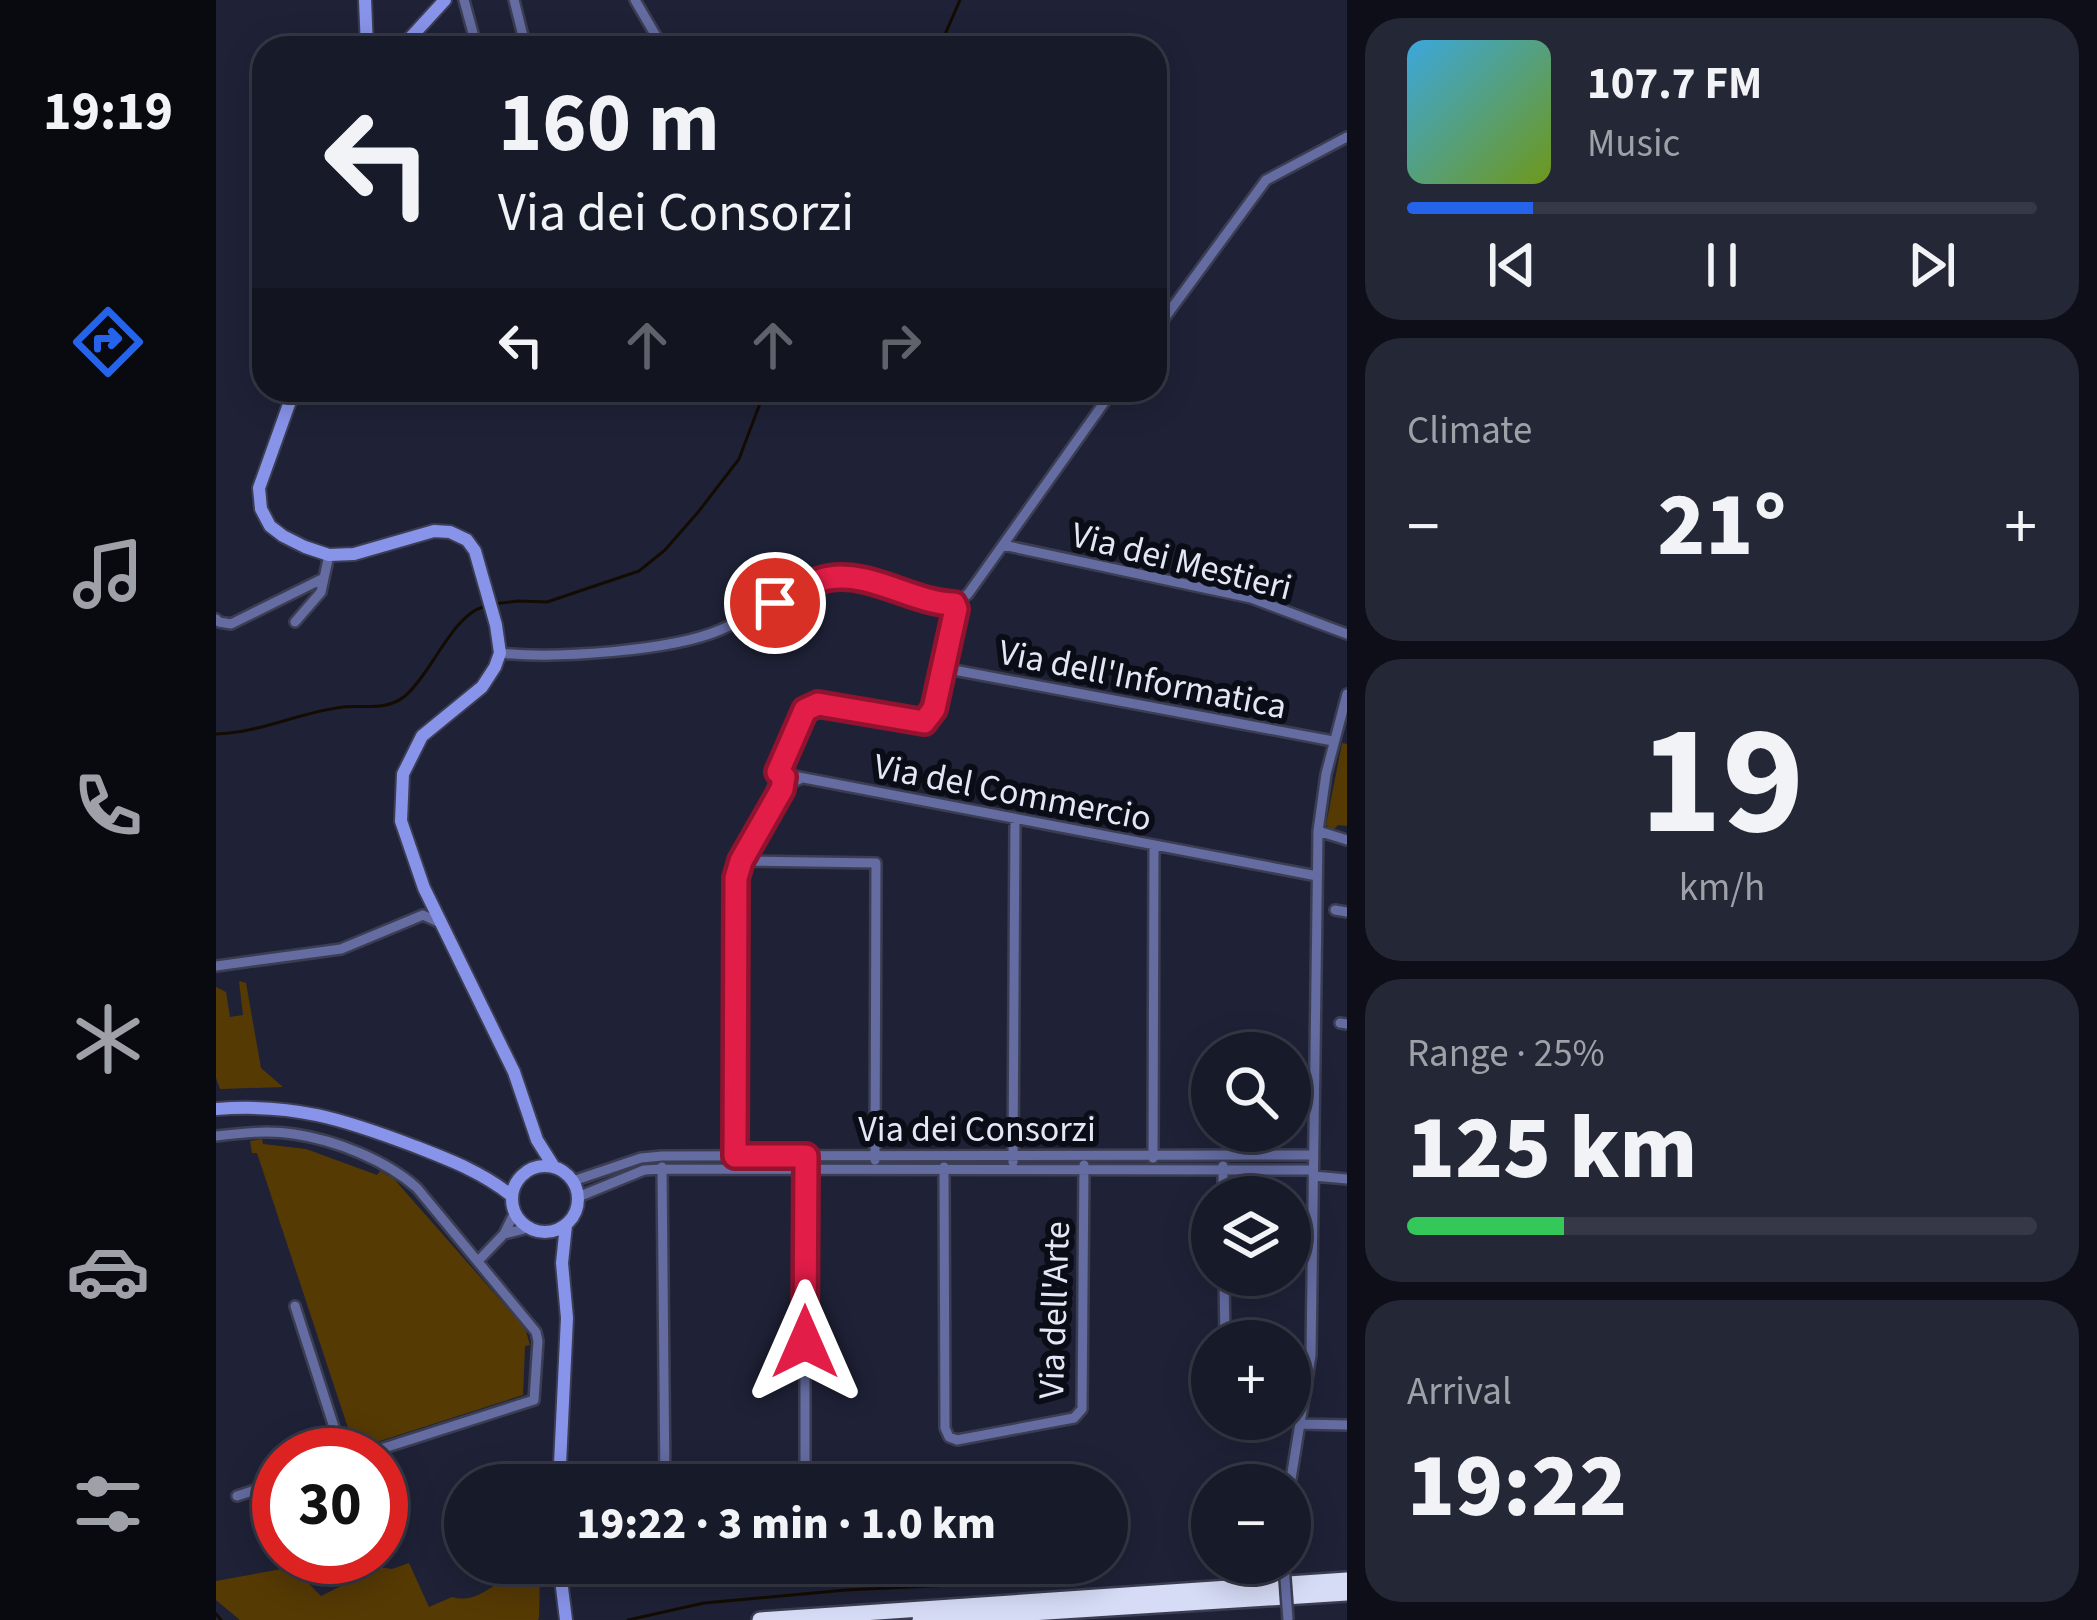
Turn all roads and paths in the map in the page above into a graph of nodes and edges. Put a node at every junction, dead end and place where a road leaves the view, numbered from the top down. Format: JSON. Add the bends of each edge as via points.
{"nodes":[{"id":1,"x":365,"y":0,"type":"edge"},
{"id":2,"x":464,"y":0,"type":"edge"},
{"id":3,"x":514,"y":0,"type":"edge"},
{"id":4,"x":635,"y":0,"type":"edge"},
{"id":5,"x":438,"y":3,"type":"edge"},
{"id":6,"x":366,"y":36,"type":"edge"},
{"id":7,"x":411,"y":36,"type":"edge"},
{"id":8,"x":474,"y":36,"type":"edge"},
{"id":9,"x":523,"y":36,"type":"edge"},
{"id":10,"x":655,"y":36,"type":"edge"},
{"id":11,"x":1347,"y":137,"type":"edge"},
{"id":12,"x":1167,"y":315,"type":"edge"},
{"id":13,"x":289,"y":402,"type":"edge"},
{"id":14,"x":1104,"y":402,"type":"edge"},
{"id":15,"x":1003,"y":545,"type":"junction"},
{"id":16,"x":329,"y":555,"type":"junction"},
{"id":17,"x":324,"y":578,"type":"junction"},
{"id":18,"x":954,"y":604,"type":"junction"},
{"id":19,"x":216,"y":619,"type":"edge"},
{"id":20,"x":295,"y":622,"type":"dead end"},
{"id":21,"x":1347,"y":634,"type":"edge"},
{"id":22,"x":500,"y":653,"type":"junction"},
{"id":23,"x":943,"y":668,"type":"junction"},
{"id":24,"x":1347,"y":694,"type":"edge"},
{"id":25,"x":1334,"y":742,"type":"junction"},
{"id":26,"x":780,"y":773,"type":"junction"},
{"id":27,"x":802,"y":778,"type":"junction"},
{"id":28,"x":782,"y":789,"type":"junction"},
{"id":29,"x":1015,"y":819,"type":"junction"},
{"id":30,"x":762,"y":820,"type":"junction"},
{"id":31,"x":1318,"y":831,"type":"junction"},
{"id":32,"x":1347,"y":839,"type":"edge"},
{"id":33,"x":1154,"y":846,"type":"junction"},
{"id":34,"x":741,"y":861,"type":"junction"},
{"id":35,"x":1317,"y":876,"type":"junction"},
{"id":36,"x":422,"y":911,"type":"junction"},
{"id":37,"x":216,"y":966,"type":"edge"},
{"id":38,"x":216,"y":1108,"type":"edge"},
{"id":39,"x":216,"y":1136,"type":"edge"},
{"id":40,"x":537,"y":1140,"type":"junction"},
{"id":41,"x":1084,"y":1155,"type":"junction"},
{"id":42,"x":1153,"y":1155,"type":"junction"},
{"id":43,"x":1223,"y":1155,"type":"junction"},
{"id":44,"x":1313,"y":1155,"type":"junction"},
{"id":45,"x":662,"y":1156,"type":"junction"},
{"id":46,"x":735,"y":1156,"type":"junction"},
{"id":47,"x":806,"y":1156,"type":"junction"},
{"id":48,"x":875,"y":1156,"type":"junction"},
{"id":49,"x":944,"y":1156,"type":"junction"},
{"id":50,"x":1013,"y":1156,"type":"junction"},
{"id":51,"x":554,"y":1167,"type":"junction"},
{"id":52,"x":662,"y":1168,"type":"junction"},
{"id":53,"x":735,"y":1169,"type":"junction"},
{"id":54,"x":805,"y":1169,"type":"junction"},
{"id":55,"x":875,"y":1169,"type":"junction"},
{"id":56,"x":944,"y":1169,"type":"junction"},
{"id":57,"x":1013,"y":1170,"type":"junction"},
{"id":58,"x":1084,"y":1170,"type":"junction"},
{"id":59,"x":1153,"y":1170,"type":"junction"},
{"id":60,"x":1223,"y":1170,"type":"junction"},
{"id":61,"x":481,"y":1173,"type":"junction"},
{"id":62,"x":527,"y":1173,"type":"junction"},
{"id":63,"x":1313,"y":1173,"type":"junction"},
{"id":64,"x":1223,"y":1176,"type":"edge"},
{"id":65,"x":1347,"y":1179,"type":"edge"},
{"id":66,"x":573,"y":1181,"type":"junction"},
{"id":67,"x":512,"y":1196,"type":"junction"},
{"id":68,"x":578,"y":1197,"type":"junction"},
{"id":69,"x":515,"y":1212,"type":"junction"},
{"id":70,"x":566,"y":1226,"type":"junction"},
{"id":71,"x":529,"y":1228,"type":"junction"},
{"id":72,"x":546,"y":1233,"type":"junction"},
{"id":73,"x":504,"y":1234,"type":"junction"},
{"id":74,"x":478,"y":1261,"type":"junction"},
{"id":75,"x":562,"y":1263,"type":"junction"},
{"id":76,"x":295,"y":1306,"type":"dead end"},
{"id":77,"x":1311,"y":1355,"type":"edge"},
{"id":78,"x":1311,"y":1424,"type":"edge"},
{"id":79,"x":1347,"y":1425,"type":"edge"},
{"id":80,"x":335,"y":1428,"type":"edge"},
{"id":81,"x":408,"y":1440,"type":"edge"},
{"id":82,"x":560,"y":1464,"type":"edge"},
{"id":83,"x":665,"y":1464,"type":"edge"},
{"id":84,"x":806,"y":1464,"type":"edge"},
{"id":85,"x":252,"y":1491,"type":"edge"},
{"id":86,"x":237,"y":1496,"type":"dead end"},
{"id":87,"x":1347,"y":1580,"type":"edge"},
{"id":88,"x":562,"y":1584,"type":"edge"},
{"id":89,"x":1285,"y":1584,"type":"edge"},
{"id":90,"x":1347,"y":1593,"type":"edge"},
{"id":91,"x":566,"y":1620,"type":"edge"},
{"id":92,"x":760,"y":1620,"type":"edge"},
{"id":93,"x":920,"y":1620,"type":"edge"},
{"id":94,"x":1288,"y":1620,"type":"edge"}],
"edges":[{"from":1,"to":6,"type":"main road"},
{"from":2,"to":8,"type":"street"},
{"from":3,"to":9,"type":"street"},
{"from":4,"to":10,"type":"street"},
{"from":5,"to":7,"type":"main road"},
{"from":11,"to":12,"type":"street","via":[[1266,180]]},
{"from":13,"to":16,"type":"main road","via":[[263,471],[261,509],[283,536]]},
{"from":14,"to":15,"type":"street"},
{"from":15,"to":18,"type":"street"},
{"from":15,"to":21,"type":"street","name":"Via dei Mestieri","via":[[1251,598]]},
{"from":16,"to":17,"type":"street"},
{"from":16,"to":22,"type":"main road","via":[[434,531],[467,540]]},
{"from":17,"to":19,"type":"street","via":[[231,624]]},
{"from":17,"to":20,"type":"street"},
{"from":18,"to":22,"type":"street","via":[[834,577],[691,640]]},
{"from":18,"to":23,"type":"street","name":"Via dell'Informatica"},
{"from":22,"to":36,"type":"main road","via":[[482,687],[422,736],[403,774],[401,821],[424,888]]},
{"from":23,"to":25,"type":"street","name":"Via dell'Informatica"},
{"from":23,"to":26,"type":"street","name":"Via dell'Informatica","via":[[924,722],[808,706]]},
{"from":24,"to":25,"type":"street"},
{"from":25,"to":31,"type":"street"},
{"from":26,"to":27,"type":"street","name":"Via del Commercio"},
{"from":26,"to":28,"type":"street"},
{"from":26,"to":30,"type":"street","name":"Via dell'Informatica"},
{"from":27,"to":28,"type":"street"},
{"from":27,"to":29,"type":"street","name":"Via del Commercio"},
{"from":28,"to":30,"type":"street"},
{"from":29,"to":33,"type":"street","name":"Via del Commercio"},
{"from":29,"to":50,"type":"street"},
{"from":30,"to":34,"type":"street"},
{"from":31,"to":32,"type":"street"},
{"from":31,"to":35,"type":"street"},
{"from":33,"to":35,"type":"street","name":"Via del Commercio"},
{"from":33,"to":42,"type":"street"},
{"from":34,"to":46,"type":"street"},
{"from":34,"to":48,"type":"street","via":[[876,862]]},
{"from":35,"to":44,"type":"street"},
{"from":36,"to":37,"type":"street","via":[[341,949]]},
{"from":36,"to":40,"type":"main road","via":[[442,926],[514,1072]]},
{"from":38,"to":61,"type":"main road","via":[[331,1117]]},
{"from":39,"to":74,"type":"street","via":[[293,1134],[388,1168],[417,1188]]},
{"from":40,"to":51,"type":"main road"},
{"from":40,"to":62,"type":"main road"},
{"from":41,"to":42,"type":"street","name":"Via dei Consorzi"},
{"from":41,"to":50,"type":"street","name":"Via dei Consorzi"},
{"from":41,"to":58,"type":"street","name":"Via dell'Arte"},
{"from":42,"to":43,"type":"street","name":"Via dei Consorzi"},
{"from":42,"to":59,"type":"street"},
{"from":43,"to":44,"type":"street","name":"Via dei Consorzi"},
{"from":43,"to":60,"type":"street"},
{"from":44,"to":63,"type":"street"},
{"from":45,"to":46,"type":"street","name":"Via dei Consorzi"},
{"from":45,"to":52,"type":"street"},
{"from":45,"to":66,"type":"street","name":"Via dei Consorzi"},
{"from":46,"to":47,"type":"street","name":"Via dei Consorzi"},
{"from":46,"to":53,"type":"street"},
{"from":47,"to":48,"type":"street","name":"Via dei Consorzi"},
{"from":47,"to":54,"type":"street"},
{"from":48,"to":49,"type":"street","name":"Via dei Consorzi"},
{"from":48,"to":55,"type":"street"},
{"from":49,"to":50,"type":"street","name":"Via dei Consorzi"},
{"from":49,"to":56,"type":"street"},
{"from":50,"to":57,"type":"street"},
{"from":51,"to":62,"type":"main road"},
{"from":51,"to":66,"type":"main road"},
{"from":52,"to":53,"type":"street","name":"Via dei Consorzi"},
{"from":52,"to":68,"type":"street","name":"Via dei Consorzi"},
{"from":52,"to":83,"type":"street"},
{"from":53,"to":54,"type":"street","name":"Via dei Consorzi"},
{"from":54,"to":55,"type":"street","name":"Via dei Consorzi"},
{"from":54,"to":84,"type":"street"},
{"from":55,"to":56,"type":"street","name":"Via dei Consorzi"},
{"from":56,"to":57,"type":"street","name":"Via dei Consorzi"},
{"from":56,"to":58,"type":"street","name":"Via dell'Arte","via":[[945,1428],[957,1440],[1074,1418],[1082,1408]]},
{"from":57,"to":58,"type":"street","name":"Via dei Consorzi"},
{"from":58,"to":59,"type":"street","name":"Via dei Consorzi"},
{"from":59,"to":60,"type":"street","name":"Via dei Consorzi"},
{"from":60,"to":63,"type":"street","name":"Via dei Consorzi"},
{"from":60,"to":64,"type":"street"},
{"from":61,"to":62,"type":"main road"},
{"from":61,"to":67,"type":"main road"},
{"from":62,"to":67,"type":"main road"},
{"from":63,"to":65,"type":"street","name":"Via dei Consorzi"},
{"from":63,"to":77,"type":"street"},
{"from":66,"to":68,"type":"main road"},
{"from":67,"to":69,"type":"main road"},
{"from":68,"to":70,"type":"main road"},
{"from":69,"to":71,"type":"main road"},
{"from":69,"to":73,"type":"street"},
{"from":70,"to":72,"type":"main road"},
{"from":70,"to":75,"type":"main road"},
{"from":71,"to":72,"type":"main road"},
{"from":71,"to":73,"type":"street"},
{"from":72,"to":75,"type":"main road"},
{"from":73,"to":74,"type":"street"},
{"from":74,"to":81,"type":"street","via":[[536,1332],[534,1400]]},
{"from":75,"to":82,"type":"main road"},
{"from":76,"to":80,"type":"street"},
{"from":78,"to":79,"type":"street"},
{"from":85,"to":86,"type":"street"},
{"from":87,"to":92,"type":"highway"},
{"from":88,"to":91,"type":"main road"},
{"from":89,"to":94,"type":"street","bridge":true},
{"from":90,"to":93,"type":"highway"}]}
